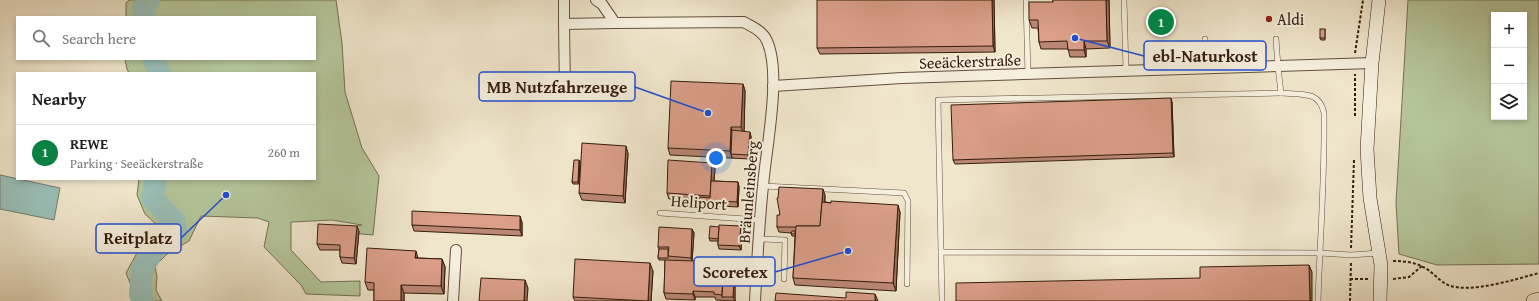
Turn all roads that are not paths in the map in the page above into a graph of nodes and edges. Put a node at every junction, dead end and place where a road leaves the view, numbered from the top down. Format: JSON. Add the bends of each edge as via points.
{"nodes":[{"id":1,"x":564,"y":0,"type":"edge"},
{"id":2,"x":596,"y":0,"type":"edge"},
{"id":3,"x":1026,"y":0,"type":"edge"},
{"id":4,"x":1124,"y":0,"type":"edge"},
{"id":5,"x":1379,"y":0,"type":"edge"},
{"id":6,"x":616,"y":23,"type":"junction"},
{"id":7,"x":564,"y":24,"type":"junction"},
{"id":8,"x":1205,"y":39,"type":"dead end"},
{"id":9,"x":1276,"y":39,"type":"dead end"},
{"id":10,"x":1372,"y":63,"type":"junction"},
{"id":11,"x":1278,"y":67,"type":"junction"},
{"id":12,"x":1206,"y":69,"type":"junction"},
{"id":13,"x":1126,"y":72,"type":"junction"},
{"id":14,"x":1028,"y":74,"type":"junction"},
{"id":15,"x":773,"y":86,"type":"junction"},
{"id":16,"x":565,"y":89,"type":"dead end"},
{"id":17,"x":1282,"y":93,"type":"junction"},
{"id":18,"x":763,"y":186,"type":"junction"},
{"id":19,"x":660,"y":213,"type":"dead end"},
{"id":20,"x":760,"y":220,"type":"junction"},
{"id":21,"x":759,"y":239,"type":"junction"},
{"id":22,"x":456,"y":250,"type":"dead end"},
{"id":23,"x":941,"y":252,"type":"junction"},
{"id":24,"x":1320,"y":253,"type":"junction"},
{"id":25,"x":1379,"y":256,"type":"junction"},
{"id":26,"x":784,"y":279,"type":"dead end"},
{"id":27,"x":907,"y":284,"type":"dead end"},
{"id":28,"x":1539,"y":300,"type":"edge"},
{"id":29,"x":453,"y":301,"type":"edge"},
{"id":30,"x":755,"y":301,"type":"edge"},
{"id":31,"x":942,"y":301,"type":"edge"},
{"id":32,"x":1318,"y":301,"type":"edge"},
{"id":33,"x":1380,"y":301,"type":"edge"},
{"id":34,"x":1534,"y":301,"type":"edge"}],
"edges":[{"from":1,"to":7,"type":"street"},
{"from":2,"to":6,"type":"street"},
{"from":3,"to":14,"type":"lane"},
{"from":4,"to":13,"type":"lane"},
{"from":5,"to":10,"type":"main road"},
{"from":6,"to":7,"type":"street"},
{"from":6,"to":15,"type":"street","via":[[744,22],[759,30],[767,40],[772,62]]},
{"from":7,"to":16,"type":"street"},
{"from":8,"to":12,"type":"lane"},
{"from":9,"to":11,"type":"lane"},
{"from":10,"to":11,"type":"street","name":"Seeäckerstraße"},
{"from":10,"to":25,"type":"main road","via":[[1367,149],[1370,198]]},
{"from":11,"to":12,"type":"street","name":"Seeäckerstraße"},
{"from":11,"to":17,"type":"lane"},
{"from":12,"to":13,"type":"street","name":"Seeäckerstraße"},
{"from":13,"to":14,"type":"street","name":"Seeäckerstraße"},
{"from":14,"to":15,"type":"street","name":"Seeäckerstraße"},
{"from":15,"to":18,"type":"street","name":"Bräunleinsberg"},
{"from":17,"to":23,"type":"lane","via":[[938,100]]},
{"from":17,"to":24,"type":"lane","via":[[1317,98],[1324,113],[1325,170]]},
{"from":18,"to":20,"type":"street","name":"Bräunleinsberg"},
{"from":18,"to":27,"type":"lane","via":[[904,193],[908,201]]},
{"from":19,"to":20,"type":"lane","name":"Heliport"},
{"from":20,"to":21,"type":"street","name":"Bräunleinsberg"},
{"from":21,"to":26,"type":"lane","via":[[785,240]]},
{"from":21,"to":30,"type":"street","name":"Bräunleinsberg"},
{"from":22,"to":29,"type":"street"},
{"from":23,"to":24,"type":"lane"},
{"from":23,"to":31,"type":"lane"},
{"from":24,"to":25,"type":"lane"},
{"from":24,"to":32,"type":"lane"},
{"from":25,"to":33,"type":"main road"},
{"from":28,"to":34,"type":"main road"}]}
